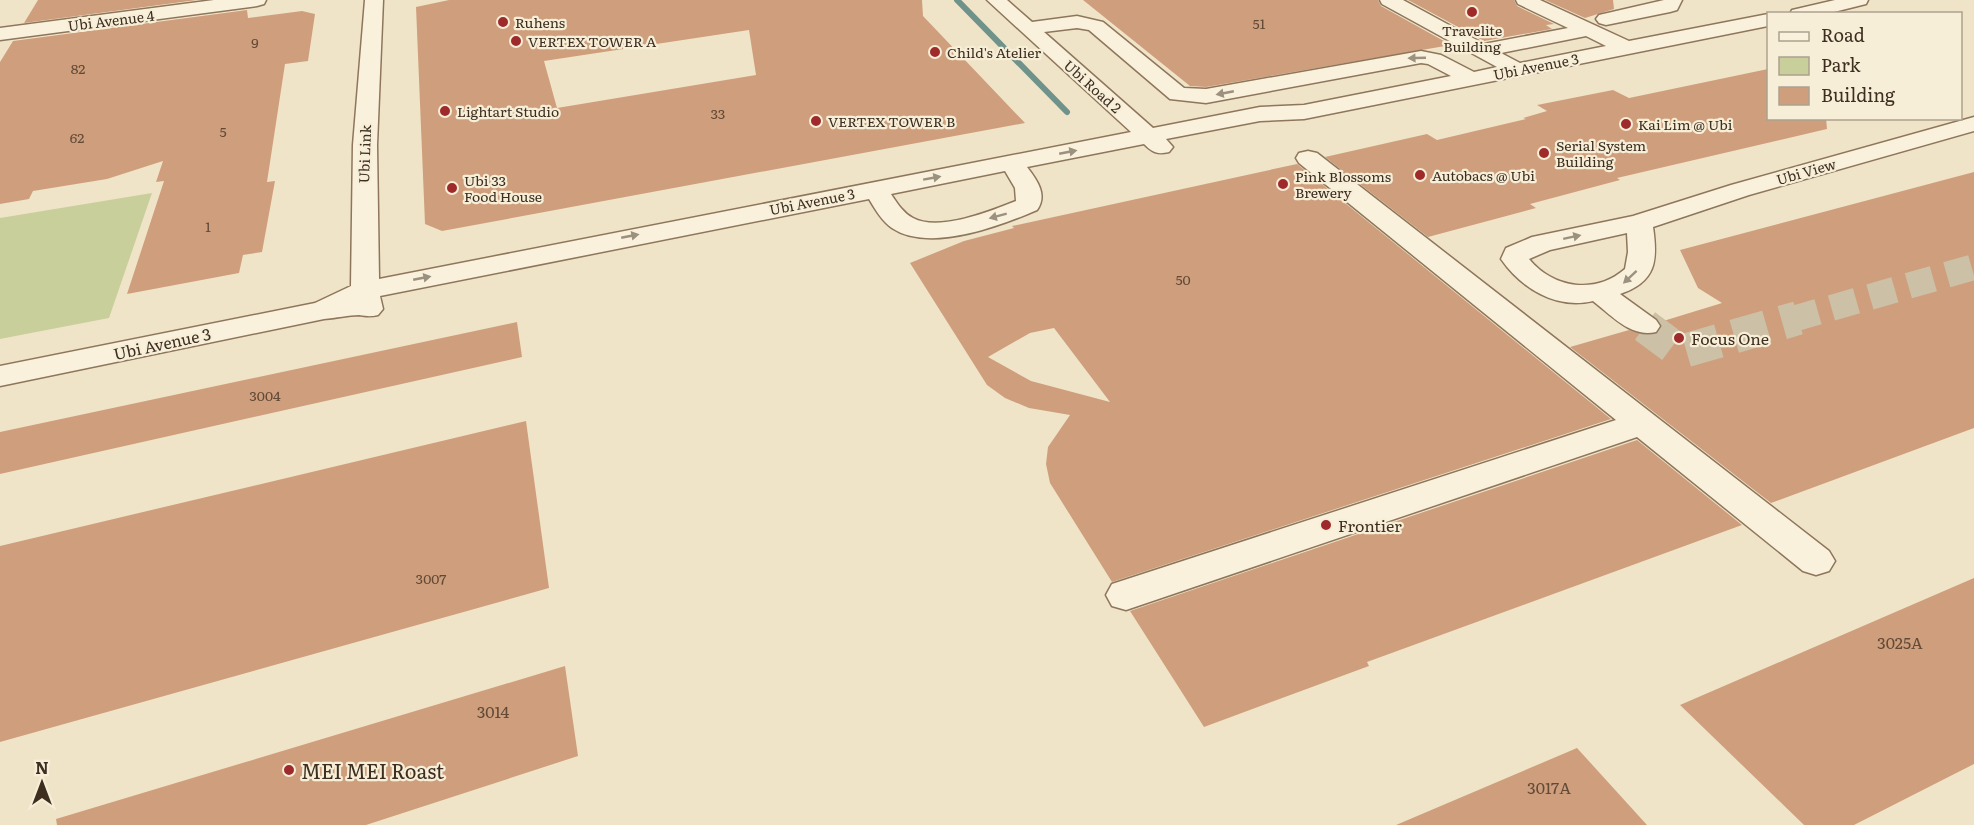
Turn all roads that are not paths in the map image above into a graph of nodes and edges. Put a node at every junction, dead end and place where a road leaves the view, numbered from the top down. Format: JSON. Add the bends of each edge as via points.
{"nodes":[{"id":1,"x":257,"y":0,"type":"edge"},
{"id":2,"x":374,"y":0,"type":"edge"},
{"id":3,"x":996,"y":0,"type":"edge"},
{"id":4,"x":1389,"y":0,"type":"edge"},
{"id":5,"x":1525,"y":0,"type":"edge"},
{"id":6,"x":1565,"y":0,"type":"edge"},
{"id":7,"x":1673,"y":0,"type":"edge"},
{"id":8,"x":1859,"y":0,"type":"edge"},
{"id":9,"x":1747,"y":3,"type":"dead end"},
{"id":10,"x":1808,"y":12,"type":"edge"},
{"id":11,"x":1767,"y":14,"type":"edge"},
{"id":12,"x":1767,"y":20,"type":"edge"},
{"id":13,"x":1598,"y":24,"type":"junction"},
{"id":14,"x":1027,"y":28,"type":"junction"},
{"id":15,"x":0,"y":34,"type":"edge"},
{"id":16,"x":1658,"y":41,"type":"junction"},
{"id":17,"x":1627,"y":48,"type":"junction"},
{"id":18,"x":1482,"y":50,"type":"junction"},
{"id":19,"x":1517,"y":69,"type":"junction"},
{"id":20,"x":1470,"y":78,"type":"junction"},
{"id":21,"x":1974,"y":124,"type":"edge"},
{"id":22,"x":1155,"y":142,"type":"junction"},
{"id":23,"x":1308,"y":158,"type":"dead end"},
{"id":24,"x":1017,"y":172,"type":"junction"},
{"id":25,"x":881,"y":199,"type":"junction"},
{"id":26,"x":1639,"y":223,"type":"junction"},
{"id":27,"x":1597,"y":291,"type":"junction"},
{"id":28,"x":366,"y":299,"type":"junction"},
{"id":29,"x":1645,"y":326,"type":"tunnel mouth"},
{"id":30,"x":0,"y":376,"type":"edge"},
{"id":31,"x":1642,"y":423,"type":"junction"},
{"id":32,"x":1816,"y":561,"type":"dead end"},
{"id":33,"x":1126,"y":595,"type":"dead end"}],
"edges":[{"from":1,"to":15,"type":"street","name":"Ubi Avenue 4"},
{"from":2,"to":28,"type":"street","name":"Ubi Link","via":[[363,171]]},
{"from":3,"to":14,"type":"street","name":"Ubi Road 2"},
{"from":4,"to":18,"type":"street"},
{"from":5,"to":13,"type":"street"},
{"from":6,"to":13,"type":"street"},
{"from":7,"to":13,"type":"street","via":[[1670,6]]},
{"from":8,"to":10,"type":"street"},
{"from":9,"to":11,"type":"street"},
{"from":12,"to":16,"type":"street","name":"Ubi Avenue 3"},
{"from":13,"to":16,"type":"street"},
{"from":13,"to":17,"type":"street"},
{"from":13,"to":18,"type":"street"},
{"from":20,"to":14,"type":"street","one_way":true,"via":[[1434,59],[1421,57],[1191,97],[1178,94],[1096,26],[1077,22]]},
{"from":14,"to":22,"type":"street","name":"Ubi Road 2"},
{"from":16,"to":17,"type":"street","name":"Ubi Avenue 3"},
{"from":17,"to":19,"type":"street","name":"Ubi Avenue 3"},
{"from":18,"to":19,"type":"street"},
{"from":19,"to":20,"type":"street","name":"Ubi Avenue 3"},
{"from":20,"to":22,"type":"street","name":"Ubi Avenue 3","via":[[1304,111],[1262,128]]},
{"from":21,"to":26,"type":"street","name":"Ubi View","via":[[1740,190]]},
{"from":22,"to":24,"type":"street","name":"Ubi Avenue 3"},
{"from":23,"to":31,"type":"street"},
{"from":25,"to":24,"type":"street","name":"Ubi Avenue 3","one_way":true},
{"from":24,"to":25,"type":"street","one_way":true,"via":[[1030,198],[1028,205],[949,229],[914,229],[901,222]]},
{"from":25,"to":28,"type":"street","name":"Ubi Avenue 3"},
{"from":26,"to":27,"type":"street","name":"Ubi View","one_way":true,"via":[[1638,269],[1623,284]]},
{"from":27,"to":26,"type":"street","name":"Ubi View","one_way":true,"via":[[1583,295],[1543,285],[1522,271],[1516,254],[1542,243]]},
{"from":27,"to":29,"type":"street"},
{"from":28,"to":30,"type":"street","name":"Ubi Avenue 3"},
{"from":31,"to":32,"type":"street"},
{"from":31,"to":33,"type":"street"}]}
